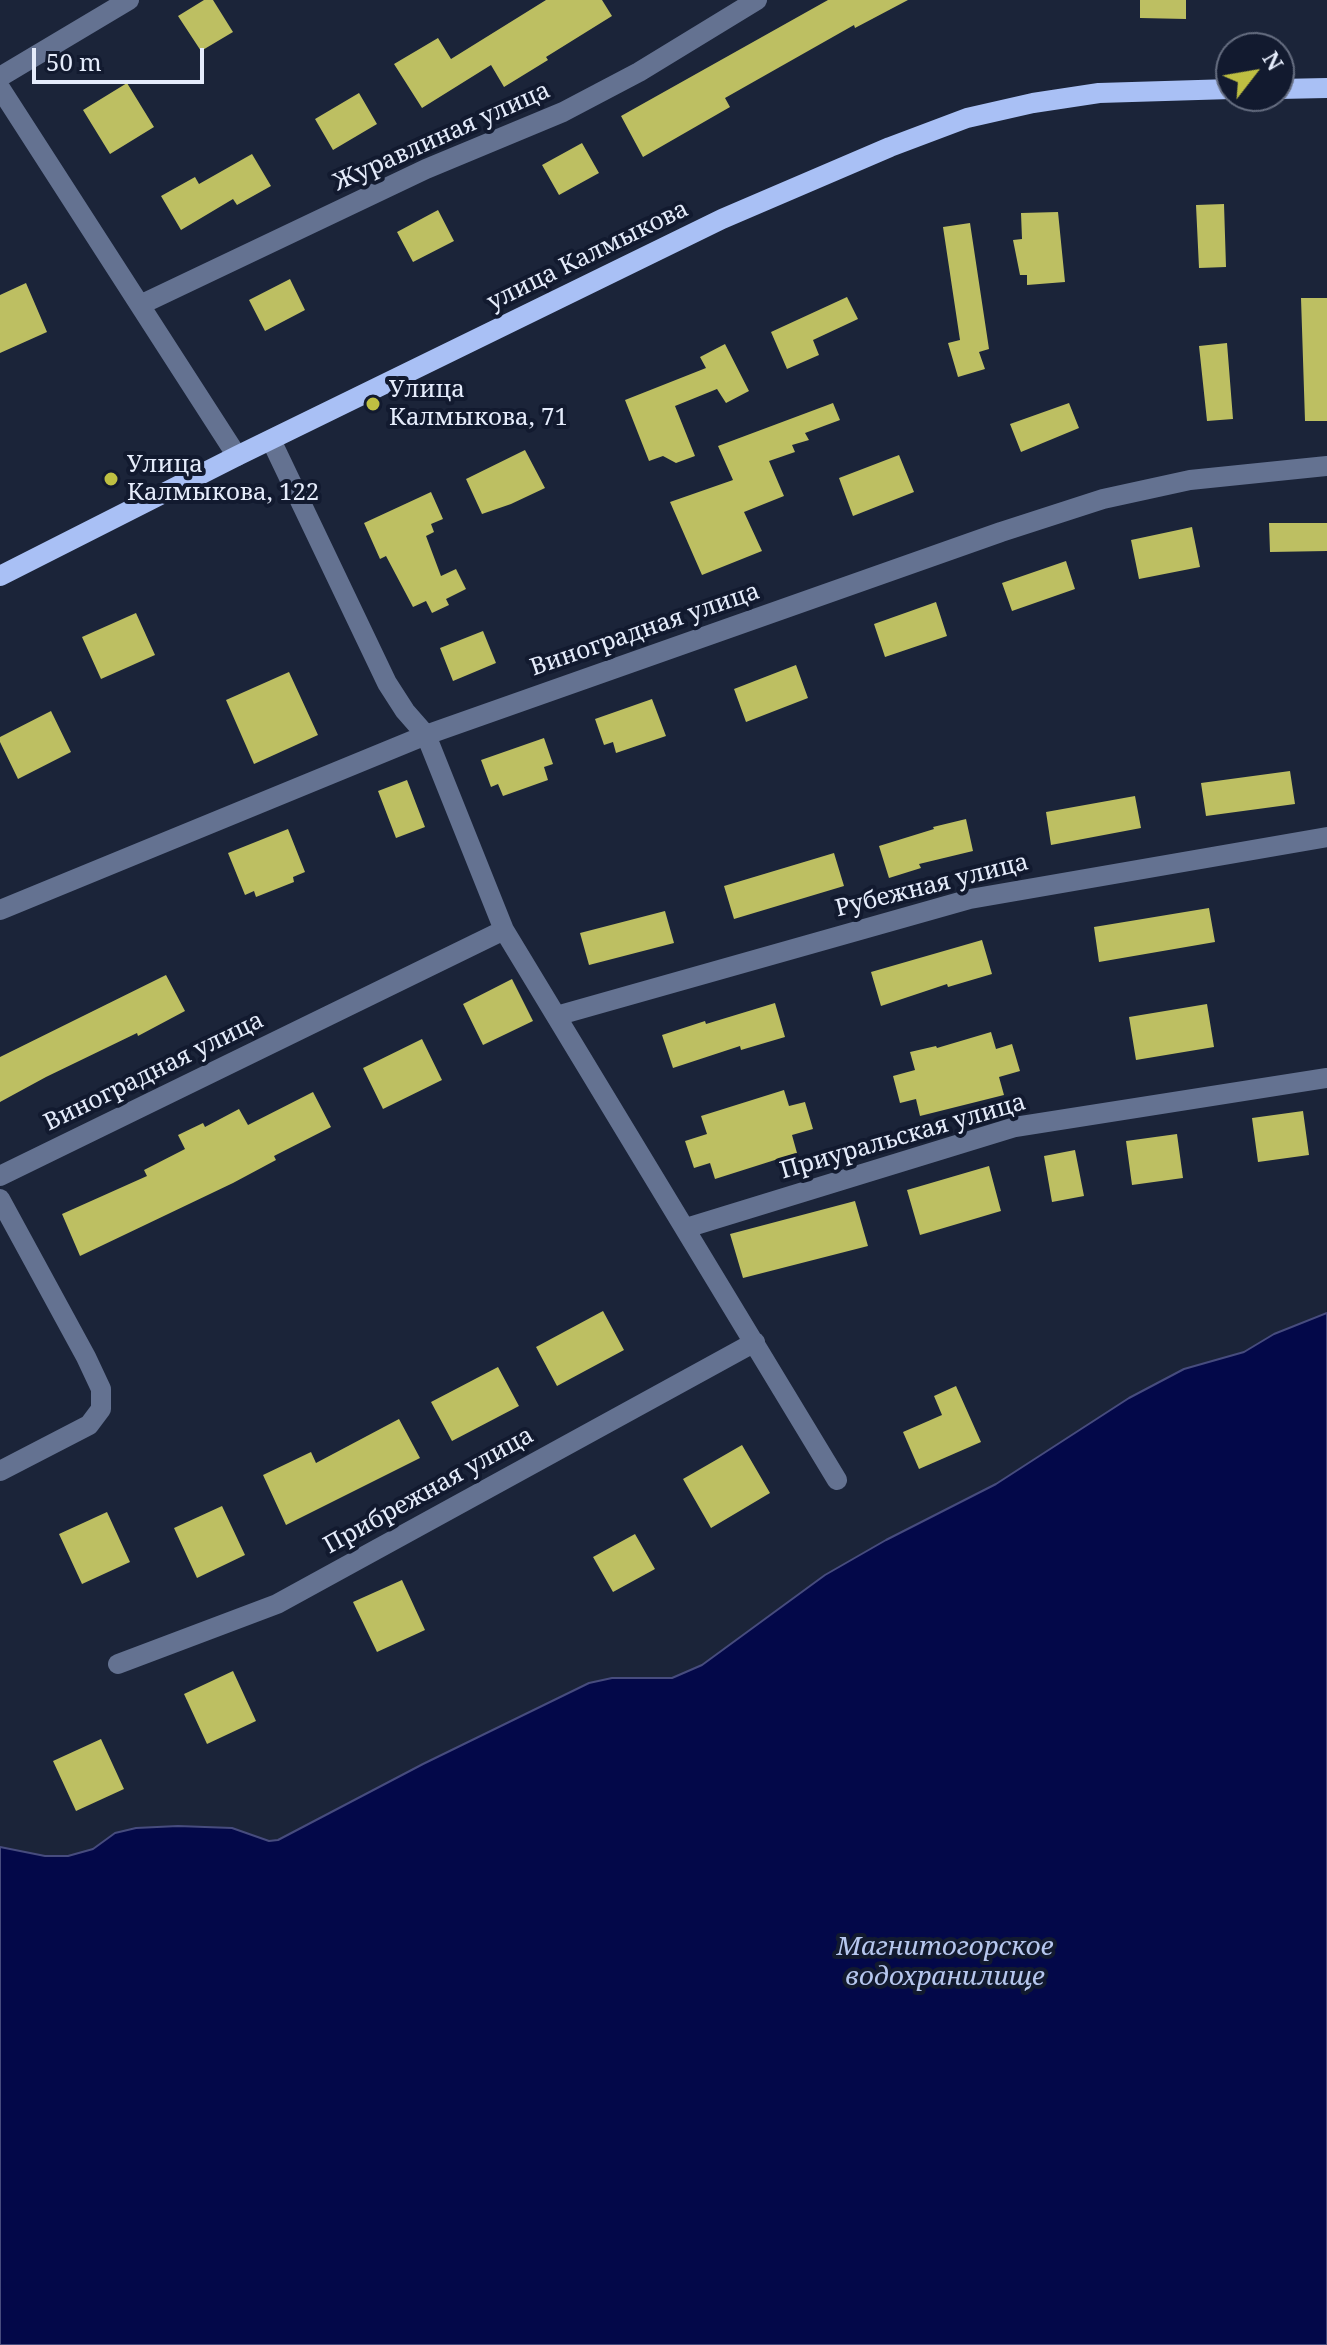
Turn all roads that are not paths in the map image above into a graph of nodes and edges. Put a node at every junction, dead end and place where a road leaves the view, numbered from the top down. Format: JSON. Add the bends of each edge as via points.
{"nodes":[{"id":1,"x":129,"y":0,"type":"edge"},
{"id":2,"x":757,"y":0,"type":"edge"},
{"id":3,"x":0,"y":77,"type":"edge"},
{"id":4,"x":0,"y":88,"type":"edge"},
{"id":5,"x":1327,"y":88,"type":"edge"},
{"id":6,"x":1215,"y":89,"type":"edge"},
{"id":7,"x":1295,"y":89,"type":"edge"},
{"id":8,"x":140,"y":305,"type":"junction"},
{"id":9,"x":271,"y":440,"type":"junction"},
{"id":10,"x":237,"y":456,"type":"junction"},
{"id":11,"x":1327,"y":466,"type":"edge"},
{"id":12,"x":0,"y":576,"type":"edge"},
{"id":13,"x":426,"y":735,"type":"junction"},
{"id":14,"x":1327,"y":837,"type":"edge"},
{"id":15,"x":0,"y":910,"type":"edge"},
{"id":16,"x":504,"y":930,"type":"junction"},
{"id":17,"x":556,"y":1016,"type":"junction"},
{"id":18,"x":1327,"y":1078,"type":"edge"},
{"id":19,"x":0,"y":1176,"type":"edge"},
{"id":20,"x":0,"y":1199,"type":"edge"},
{"id":21,"x":686,"y":1228,"type":"junction"},
{"id":22,"x":755,"y":1342,"type":"junction"},
{"id":23,"x":0,"y":1471,"type":"edge"},
{"id":24,"x":837,"y":1480,"type":"dead end"},
{"id":25,"x":118,"y":1664,"type":"dead end"}],
"edges":[{"from":1,"to":3,"type":"street"},
{"from":2,"to":8,"type":"street","name":"Журавлиная улица","via":[[563,112],[426,169]]},
{"from":4,"to":8,"type":"street"},
{"from":5,"to":7,"type":"main road"},
{"from":6,"to":9,"type":"main road","name":"улица Калмыкова","via":[[1099,93],[967,118],[722,219]]},
{"from":8,"to":10,"type":"street"},
{"from":9,"to":10,"type":"main road","name":"улица Калмыкова"},
{"from":9,"to":13,"type":"street","via":[[387,683]]},
{"from":10,"to":12,"type":"main road","name":"улица Калмыкова"},
{"from":11,"to":13,"type":"street","name":"Виноградная улица","via":[[1190,480],[1103,499]]},
{"from":13,"to":15,"type":"street","name":"Виноградная улица"},
{"from":13,"to":16,"type":"street"},
{"from":14,"to":17,"type":"street","name":"Рубежная улица","via":[[970,899]]},
{"from":16,"to":17,"type":"street"},
{"from":16,"to":19,"type":"street","name":"Виноградная улица"},
{"from":17,"to":21,"type":"street"},
{"from":18,"to":21,"type":"street","name":"Приуральская улица","via":[[1015,1127]]},
{"from":20,"to":23,"type":"street","via":[[101,1389],[101,1409],[89,1425]]},
{"from":21,"to":22,"type":"street"},
{"from":22,"to":24,"type":"street"},
{"from":22,"to":25,"type":"street","name":"Прибрежная улица","via":[[277,1604]]}]}
